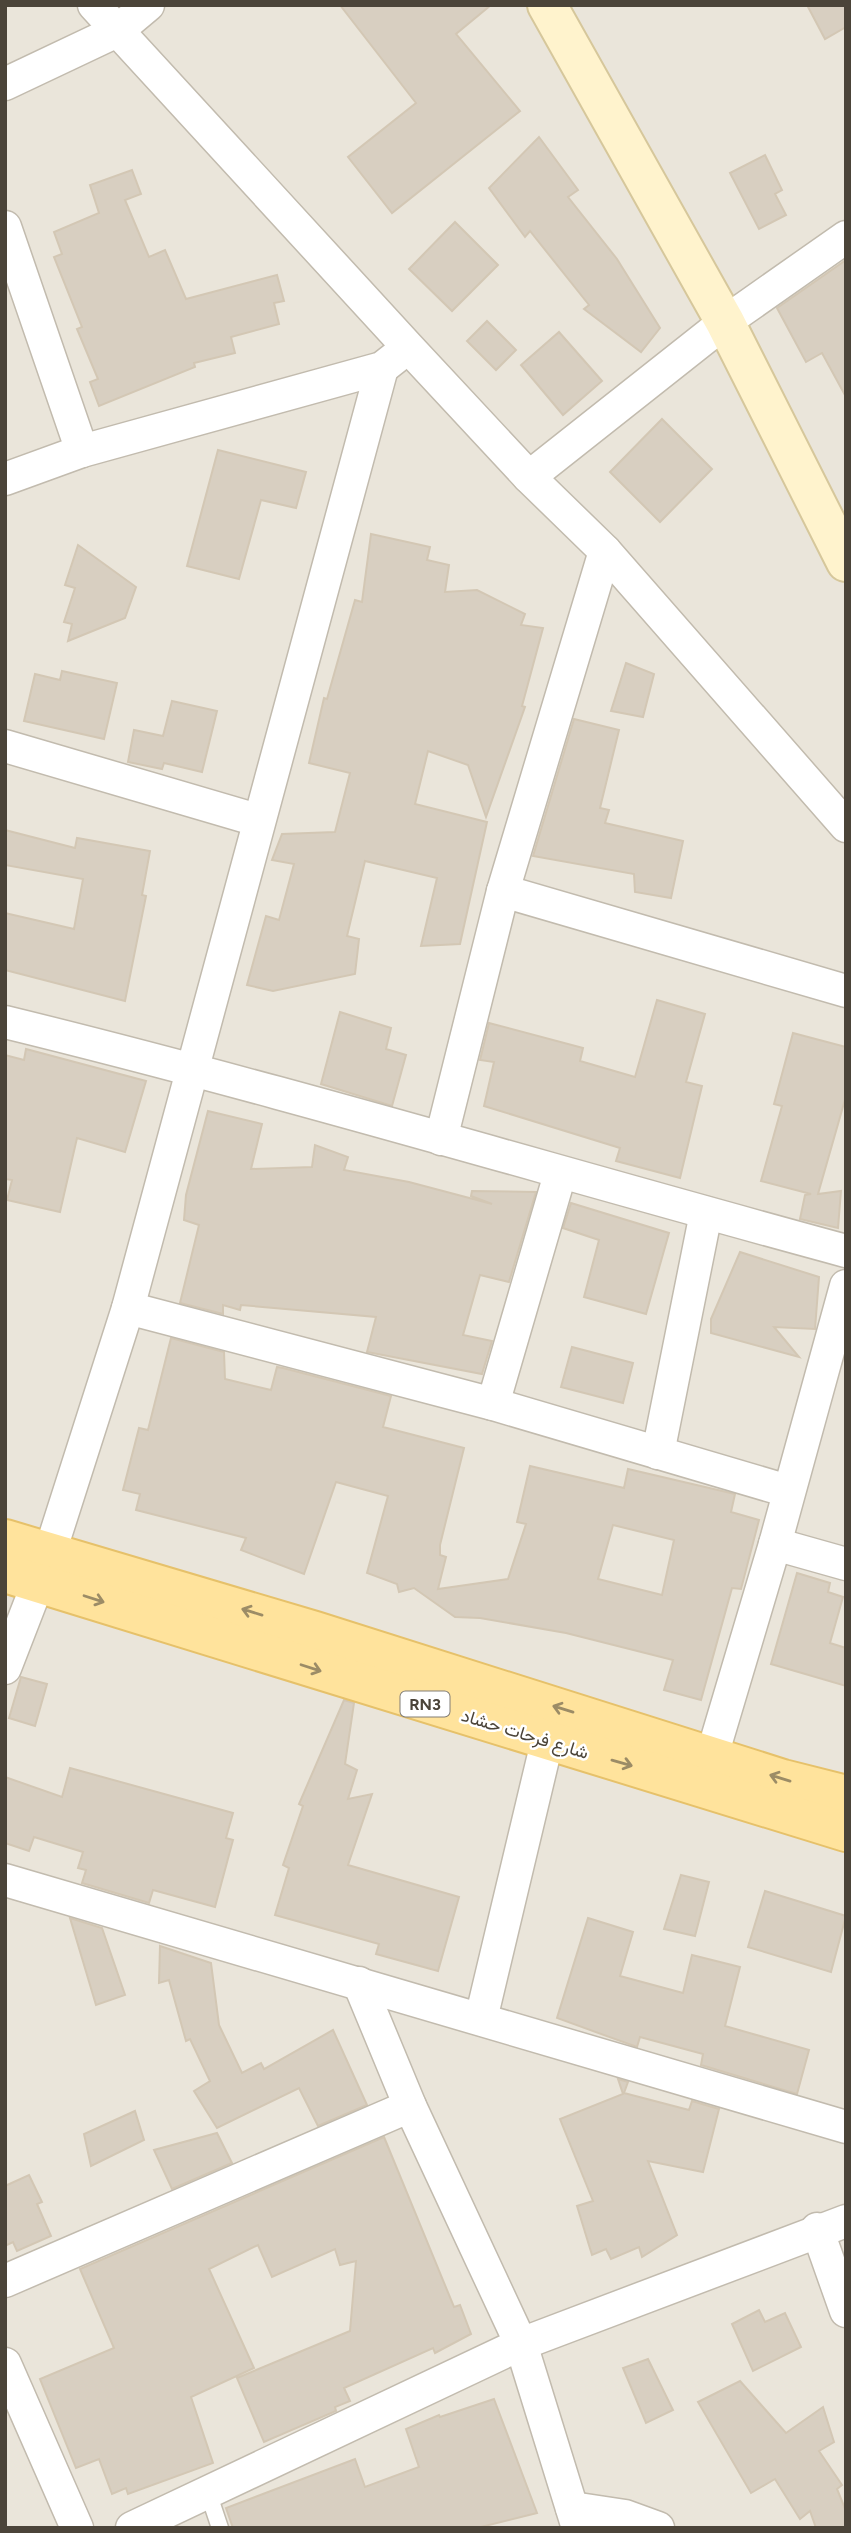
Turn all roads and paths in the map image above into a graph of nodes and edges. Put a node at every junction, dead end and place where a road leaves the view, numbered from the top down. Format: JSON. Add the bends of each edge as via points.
{"nodes":[{"id":1,"x":94,"y":5,"type":"edge"},
{"id":2,"x":148,"y":5,"type":"edge"},
{"id":3,"x":547,"y":5,"type":"edge"},
{"id":4,"x":117,"y":32,"type":"junction"},
{"id":5,"x":5,"y":84,"type":"edge"},
{"id":6,"x":5,"y":227,"type":"edge"},
{"id":7,"x":846,"y":237,"type":"edge"},
{"id":8,"x":725,"y":321,"type":"junction"},
{"id":9,"x":408,"y":347,"type":"junction"},
{"id":10,"x":382,"y":368,"type":"junction"},
{"id":11,"x":82,"y":451,"type":"junction"},
{"id":12,"x":529,"y":477,"type":"junction"},
{"id":13,"x":5,"y":479,"type":"edge"},
{"id":14,"x":605,"y":551,"type":"junction"},
{"id":15,"x":846,"y":562,"type":"edge"},
{"id":16,"x":5,"y":746,"type":"edge"},
{"id":17,"x":257,"y":820,"type":"junction"},
{"id":18,"x":846,"y":826,"type":"edge"},
{"id":19,"x":503,"y":891,"type":"junction"},
{"id":20,"x":846,"y":991,"type":"edge"},
{"id":21,"x":5,"y":1022,"type":"edge"},
{"id":22,"x":194,"y":1068,"type":"junction"},
{"id":23,"x":441,"y":1139,"type":"junction"},
{"id":24,"x":561,"y":1174,"type":"junction"},
{"id":25,"x":705,"y":1213,"type":"junction"},
{"id":26,"x":846,"y":1251,"type":"edge"},
{"id":27,"x":846,"y":1286,"type":"edge"},
{"id":28,"x":128,"y":1308,"type":"junction"},
{"id":29,"x":493,"y":1404,"type":"junction"},
{"id":30,"x":657,"y":1453,"type":"junction"},
{"id":31,"x":788,"y":1491,"type":"junction"},
{"id":32,"x":5,"y":1539,"type":"edge"},
{"id":33,"x":775,"y":1544,"type":"junction"},
{"id":34,"x":846,"y":1564,"type":"edge"},
{"id":35,"x":31,"y":1569,"type":"edge"},
{"id":36,"x":5,"y":1668,"type":"edge"},
{"id":37,"x":420,"y":1684,"type":"junction"},
{"id":38,"x":547,"y":1742,"type":"junction"},
{"id":39,"x":707,"y":1771,"type":"junction"},
{"id":40,"x":846,"y":1795,"type":"edge"},
{"id":41,"x":846,"y":1832,"type":"edge"},
{"id":42,"x":5,"y":1880,"type":"edge"},
{"id":43,"x":359,"y":1983,"type":"junction"},
{"id":44,"x":481,"y":2019,"type":"junction"},
{"id":45,"x":410,"y":2106,"type":"junction"},
{"id":46,"x":846,"y":2127,"type":"edge"},
{"id":47,"x":832,"y":2225,"type":"edge"},
{"id":48,"x":5,"y":2281,"type":"edge"},
{"id":49,"x":846,"y":2311,"type":"edge"},
{"id":50,"x":521,"y":2344,"type":"junction"},
{"id":51,"x":5,"y":2364,"type":"edge"},
{"id":52,"x":208,"y":2492,"type":"junction"},
{"id":53,"x":575,"y":2518,"type":"edge"},
{"id":54,"x":76,"y":2528,"type":"edge"},
{"id":55,"x":132,"y":2528,"type":"edge"},
{"id":56,"x":220,"y":2528,"type":"edge"},
{"id":57,"x":657,"y":2528,"type":"edge"}],
"edges":[{"from":1,"to":4,"type":"street"},
{"from":2,"to":4,"type":"street"},
{"from":3,"to":8,"type":"street"},
{"from":4,"to":5,"type":"street"},
{"from":4,"to":9,"type":"street"},
{"from":6,"to":11,"type":"street"},
{"from":7,"to":8,"type":"street"},
{"from":8,"to":12,"type":"street"},
{"from":8,"to":15,"type":"street"},
{"from":9,"to":10,"type":"street"},
{"from":9,"to":12,"type":"street"},
{"from":10,"to":11,"type":"street"},
{"from":10,"to":17,"type":"street"},
{"from":11,"to":13,"type":"street"},
{"from":12,"to":14,"type":"street"},
{"from":14,"to":18,"type":"street"},
{"from":14,"to":19,"type":"street"},
{"from":16,"to":17,"type":"street"},
{"from":17,"to":22,"type":"street"},
{"from":19,"to":20,"type":"street"},
{"from":19,"to":23,"type":"street"},
{"from":21,"to":22,"type":"street"},
{"from":22,"to":23,"type":"street"},
{"from":22,"to":28,"type":"street"},
{"from":23,"to":24,"type":"street"},
{"from":24,"to":25,"type":"street"},
{"from":24,"to":29,"type":"street"},
{"from":25,"to":26,"type":"street"},
{"from":25,"to":30,"type":"street"},
{"from":27,"to":31,"type":"street"},
{"from":28,"to":29,"type":"street"},
{"from":28,"to":35,"type":"street"},
{"from":29,"to":30,"type":"street"},
{"from":30,"to":31,"type":"street"},
{"from":31,"to":33,"type":"street"},
{"from":32,"to":35,"type":"main road","name":"شارع فرحات حشاد","number":"RN3"},
{"from":33,"to":34,"type":"street"},
{"from":33,"to":39,"type":"street"},
{"from":35,"to":36,"type":"street"},
{"from":35,"to":37,"type":"main road","name":"شارع فرحات حشاد","number":"RN3"},
{"from":37,"to":38,"type":"main road","name":"شارع فرحات حشاد","number":"RN3"},
{"from":39,"to":37,"type":"main road","name":"شارع فرحات حشاد","number":"RN3","one_way":true},
{"from":38,"to":39,"type":"main road","name":"شارع فرحات حشاد","number":"RN3","one_way":true},
{"from":38,"to":44,"type":"street"},
{"from":40,"to":39,"type":"main road","name":"شارع فرحات حشاد","number":"RN3","one_way":true},
{"from":39,"to":41,"type":"main road","name":"شارع فرحات حشاد","number":"RN3"},
{"from":42,"to":43,"type":"street"},
{"from":43,"to":44,"type":"street"},
{"from":43,"to":45,"type":"street"},
{"from":44,"to":46,"type":"street"},
{"from":45,"to":48,"type":"street"},
{"from":45,"to":50,"type":"street"},
{"from":47,"to":49,"type":"street"},
{"from":47,"to":50,"type":"street"},
{"from":50,"to":52,"type":"street"},
{"from":50,"to":53,"type":"street"},
{"from":51,"to":54,"type":"street"},
{"from":52,"to":55,"type":"street"},
{"from":52,"to":56,"type":"lane"},
{"from":53,"to":57,"type":"street","via":[[625,2516]]}]}
